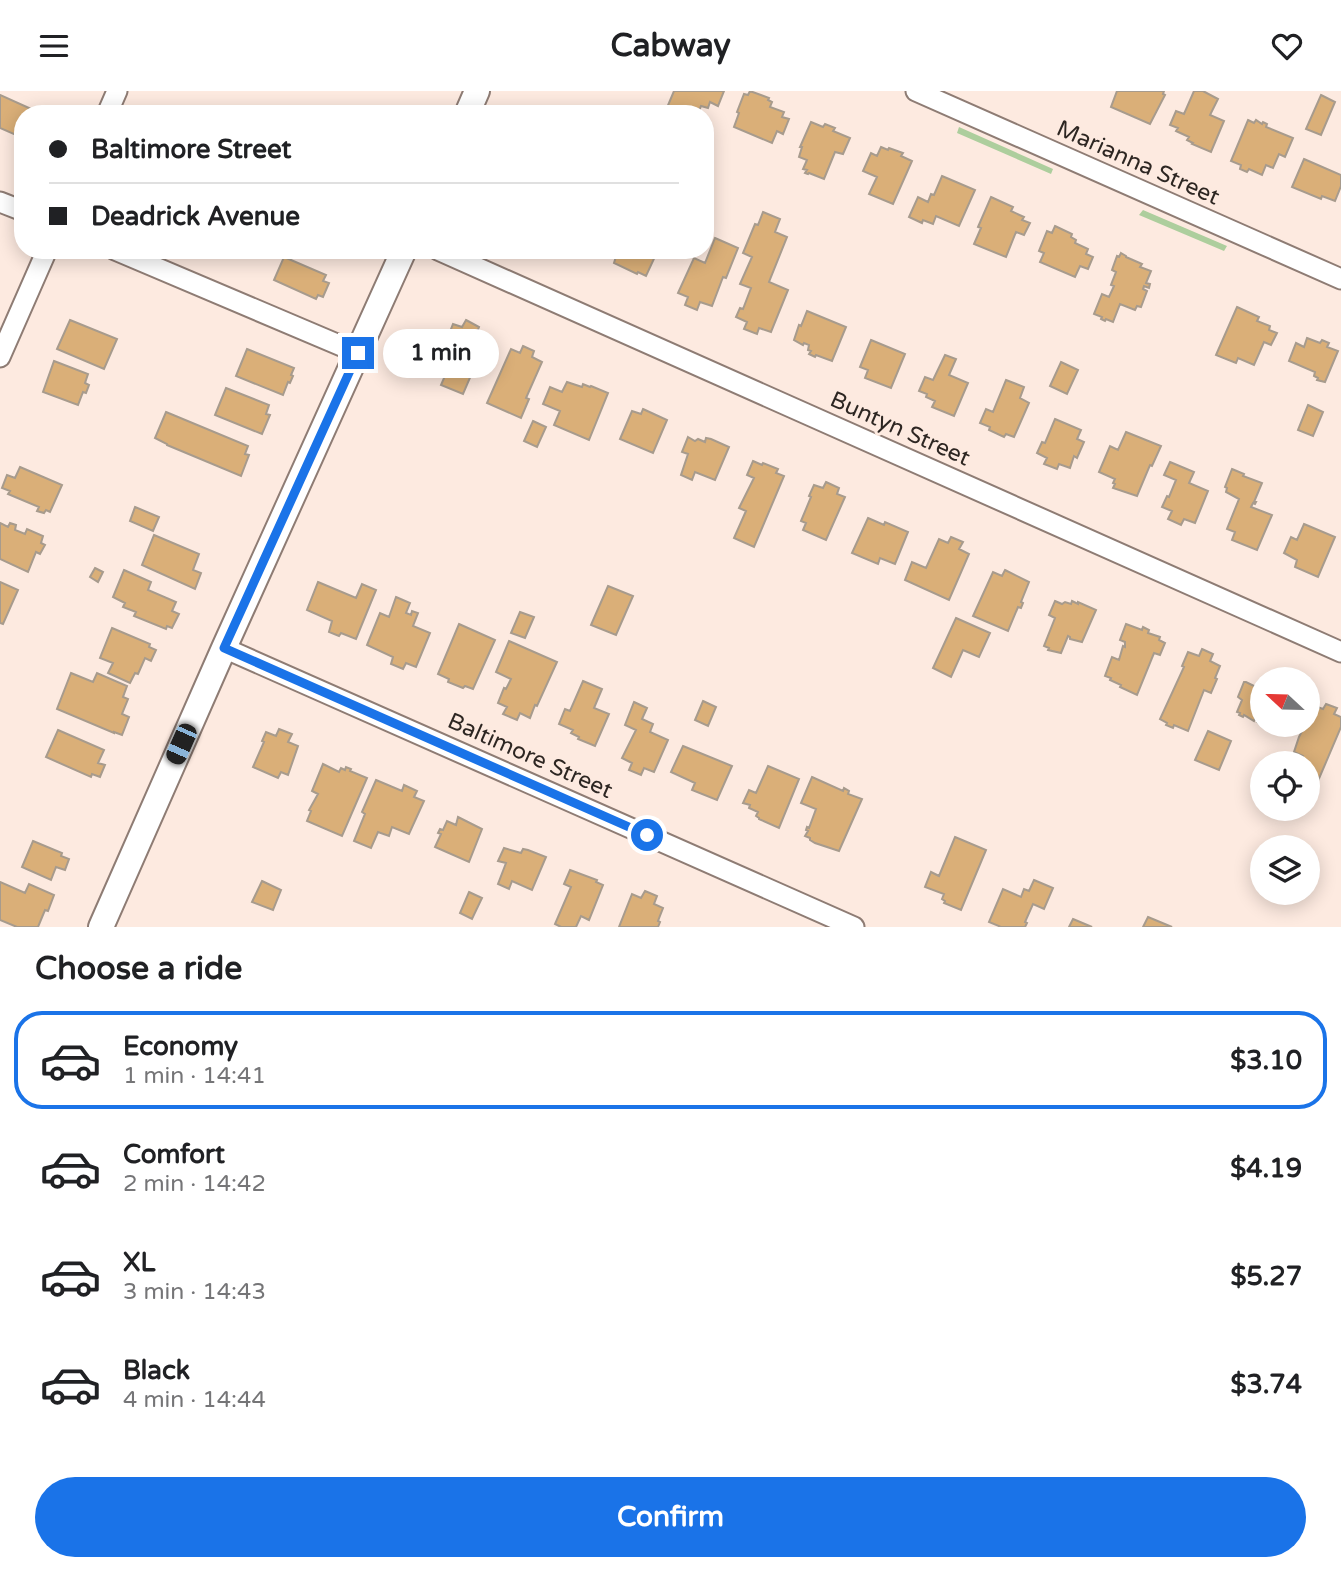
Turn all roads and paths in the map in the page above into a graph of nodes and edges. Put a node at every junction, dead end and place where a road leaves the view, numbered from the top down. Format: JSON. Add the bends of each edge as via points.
{"nodes":[{"id":1,"x":916,"y":91,"type":"edge"},
{"id":2,"x":43,"y":259,"type":"edge"},
{"id":3,"x":136,"y":259,"type":"edge"},
{"id":4,"x":400,"y":259,"type":"edge"},
{"id":5,"x":459,"y":259,"type":"edge"},
{"id":6,"x":1341,"y":279,"type":"edge"},
{"id":7,"x":358,"y":353,"type":"junction"},
{"id":8,"x":0,"y":357,"type":"edge"},
{"id":9,"x":224,"y":648,"type":"junction"},
{"id":10,"x":1341,"y":652,"type":"edge"},
{"id":11,"x":101,"y":927,"type":"edge"},
{"id":12,"x":854,"y":927,"type":"edge"}],
"edges":[{"from":1,"to":6,"type":"street","name":"Marianna Street"},
{"from":2,"to":8,"type":"street"},
{"from":3,"to":7,"type":"street"},
{"from":4,"to":7,"type":"street"},
{"from":5,"to":10,"type":"street","name":"Buntyn Street"},
{"from":7,"to":9,"type":"street"},
{"from":9,"to":11,"type":"street"},
{"from":9,"to":12,"type":"street","name":"Baltimore Street"}]}
